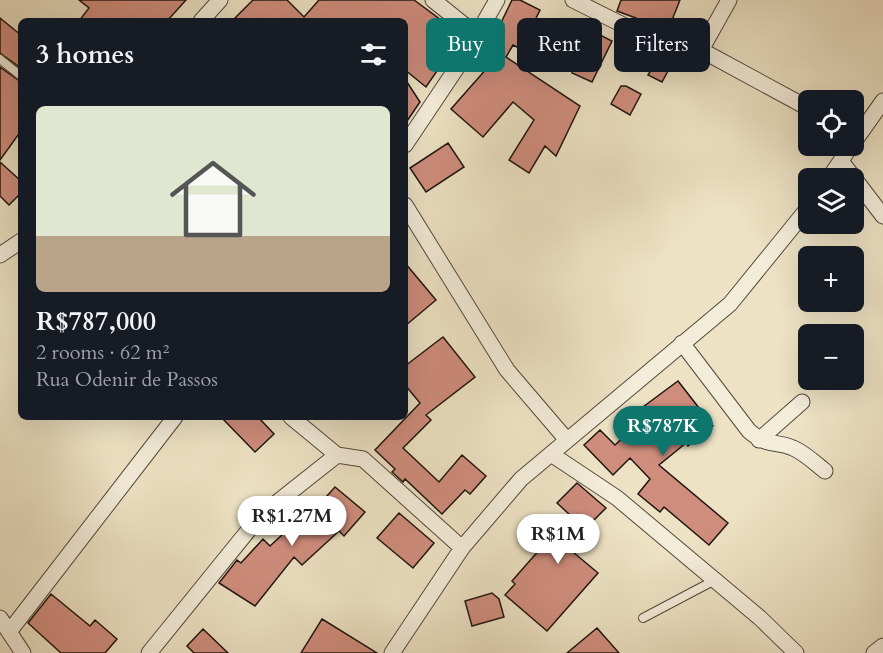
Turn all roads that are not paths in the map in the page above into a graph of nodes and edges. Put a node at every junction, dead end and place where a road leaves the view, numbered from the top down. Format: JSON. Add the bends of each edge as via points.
{"nodes":[{"id":1,"x":220,"y":0,"type":"edge"},
{"id":2,"x":433,"y":0,"type":"edge"},
{"id":3,"x":497,"y":0,"type":"edge"},
{"id":4,"x":573,"y":0,"type":"edge"},
{"id":5,"x":729,"y":0,"type":"edge"},
{"id":6,"x":204,"y":18,"type":"edge"},
{"id":7,"x":455,"y":18,"type":"edge"},
{"id":8,"x":487,"y":18,"type":"edge"},
{"id":9,"x":614,"y":20,"type":"edge"},
{"id":10,"x":710,"y":34,"type":"edge"},
{"id":11,"x":710,"y":55,"type":"edge"},
{"id":12,"x":0,"y":59,"type":"edge"},
{"id":13,"x":453,"y":72,"type":"edge"},
{"id":14,"x":18,"y":74,"type":"edge"},
{"id":15,"x":883,"y":101,"type":"edge"},
{"id":16,"x":798,"y":103,"type":"edge"},
{"id":17,"x":864,"y":126,"type":"edge"},
{"id":18,"x":408,"y":140,"type":"edge"},
{"id":19,"x":844,"y":156,"type":"edge"},
{"id":20,"x":841,"y":161,"type":"junction"},
{"id":21,"x":836,"y":168,"type":"edge"},
{"id":22,"x":408,"y":210,"type":"edge"},
{"id":23,"x":883,"y":216,"type":"edge"},
{"id":24,"x":798,"y":220,"type":"edge"},
{"id":25,"x":18,"y":243,"type":"edge"},
{"id":26,"x":0,"y":255,"type":"edge"},
{"id":27,"x":682,"y":343,"type":"junction"},
{"id":28,"x":802,"y":402,"type":"dead end"},
{"id":29,"x":174,"y":420,"type":"edge"},
{"id":30,"x":295,"y":420,"type":"edge"},
{"id":31,"x":566,"y":439,"type":"junction"},
{"id":32,"x":759,"y":440,"type":"junction"},
{"id":33,"x":551,"y":454,"type":"junction"},
{"id":34,"x":337,"y":455,"type":"junction"},
{"id":35,"x":825,"y":471,"type":"dead end"},
{"id":36,"x":462,"y":548,"type":"junction"},
{"id":37,"x":715,"y":580,"type":"junction"},
{"id":38,"x":0,"y":618,"type":"edge"},
{"id":39,"x":643,"y":618,"type":"dead end"},
{"id":40,"x":9,"y":632,"type":"junction"},
{"id":41,"x":883,"y":646,"type":"edge"},
{"id":42,"x":396,"y":651,"type":"edge"},
{"id":43,"x":23,"y":653,"type":"edge"},
{"id":44,"x":149,"y":653,"type":"edge"},
{"id":45,"x":795,"y":653,"type":"edge"},
{"id":46,"x":874,"y":653,"type":"edge"}],
"edges":[{"from":1,"to":6,"type":"street"},
{"from":2,"to":7,"type":"street"},
{"from":3,"to":8,"type":"street"},
{"from":4,"to":9,"type":"street"},
{"from":5,"to":10,"type":"street"},
{"from":11,"to":16,"type":"street"},
{"from":12,"to":14,"type":"lane"},
{"from":13,"to":18,"type":"street"},
{"from":15,"to":17,"type":"street"},
{"from":19,"to":20,"type":"street"},
{"from":20,"to":21,"type":"street"},
{"from":20,"to":23,"type":"street"},
{"from":22,"to":31,"type":"street","via":[[507,370]]},
{"from":24,"to":27,"type":"street","via":[[730,304]]},
{"from":25,"to":26,"type":"street"},
{"from":27,"to":31,"type":"street"},
{"from":27,"to":32,"type":"street"},
{"from":28,"to":32,"type":"street"},
{"from":29,"to":40,"type":"street"},
{"from":30,"to":34,"type":"street"},
{"from":31,"to":33,"type":"street"},
{"from":32,"to":35,"type":"street","via":[[793,448]]},
{"from":33,"to":36,"type":"street","via":[[521,479]]},
{"from":33,"to":37,"type":"street","via":[[617,498]]},
{"from":34,"to":36,"type":"street","via":[[363,459]]},
{"from":34,"to":44,"type":"street","via":[[260,516]]},
{"from":36,"to":42,"type":"street"},
{"from":37,"to":39,"type":"lane"},
{"from":37,"to":45,"type":"street"},
{"from":38,"to":40,"type":"street"},
{"from":40,"to":43,"type":"street"},
{"from":41,"to":46,"type":"street"}]}
